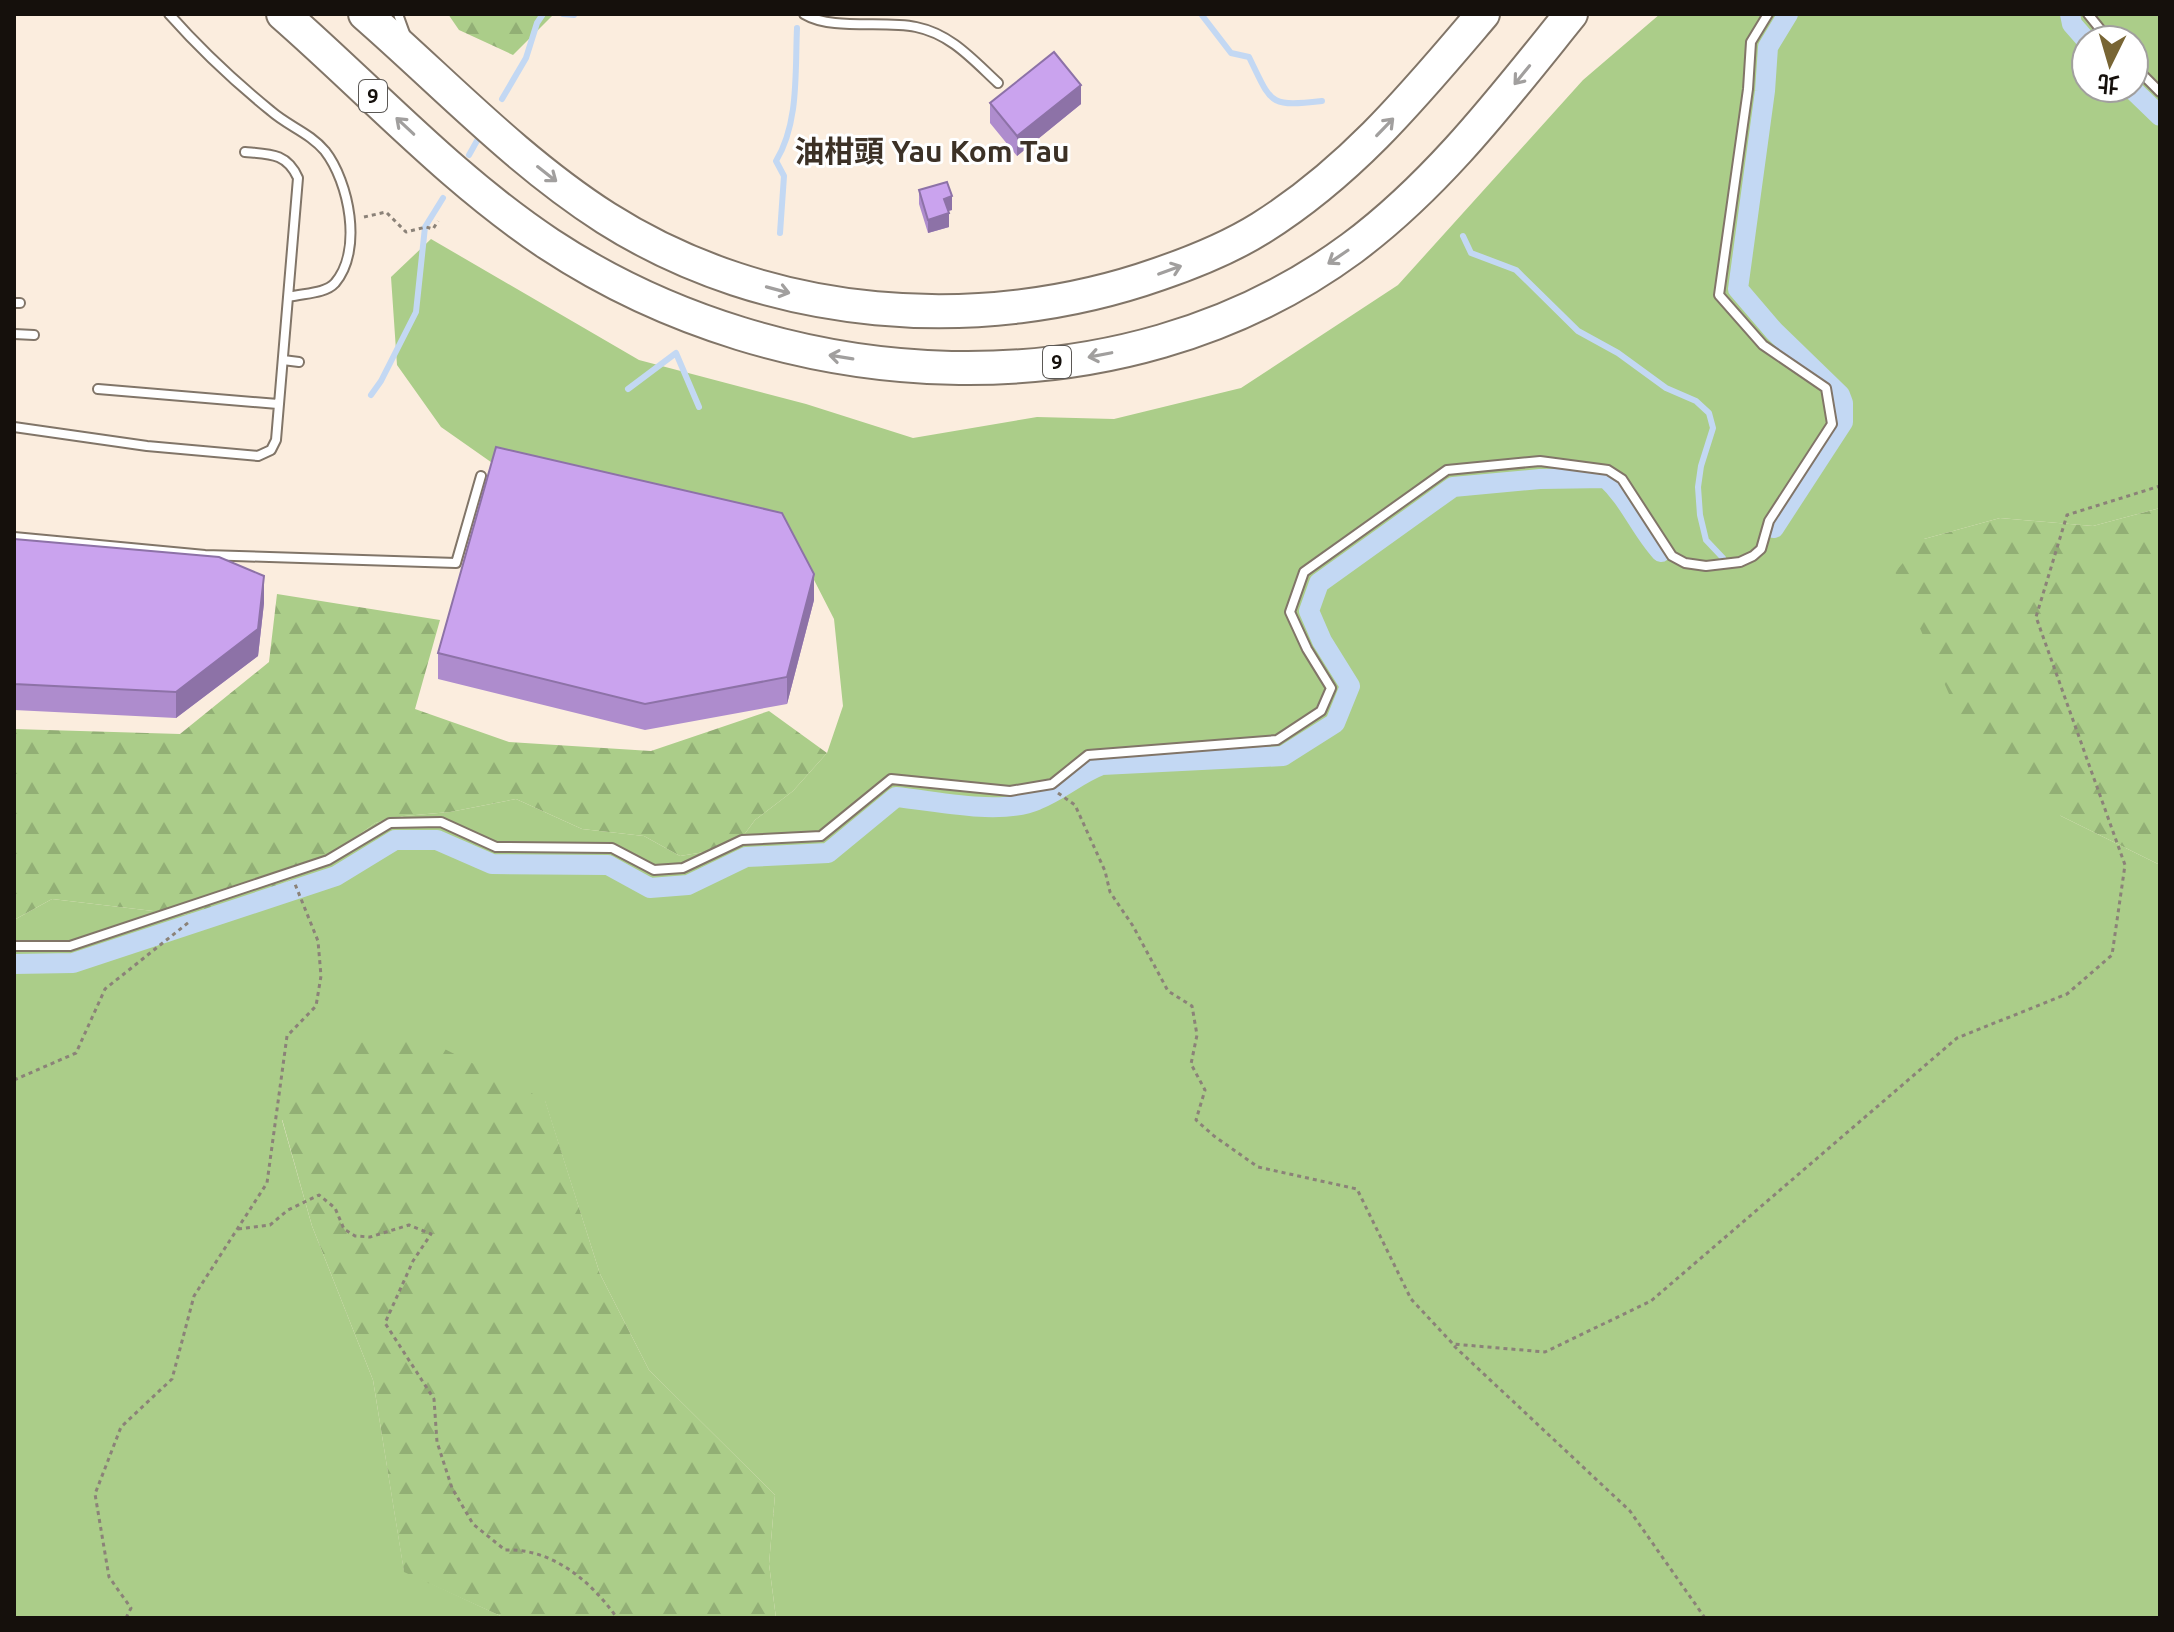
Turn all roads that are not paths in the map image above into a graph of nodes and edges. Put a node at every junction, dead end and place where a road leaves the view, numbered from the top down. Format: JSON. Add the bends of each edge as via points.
{"nodes":[{"id":1,"x":169,"y":14,"type":"edge"},
{"id":2,"x":283,"y":14,"type":"edge"},
{"id":3,"x":365,"y":14,"type":"edge"},
{"id":4,"x":398,"y":14,"type":"edge"},
{"id":5,"x":804,"y":14,"type":"edge"},
{"id":6,"x":1483,"y":14,"type":"edge"},
{"id":7,"x":1571,"y":14,"type":"edge"},
{"id":8,"x":1768,"y":14,"type":"edge"},
{"id":9,"x":414,"y":57,"type":"junction"},
{"id":10,"x":998,"y":83,"type":"dead end"},
{"id":11,"x":245,"y":152,"type":"dead end"},
{"id":12,"x":289,"y":297,"type":"junction"},
{"id":13,"x":14,"y":334,"type":"edge"},
{"id":14,"x":34,"y":335,"type":"dead end"},
{"id":15,"x":283,"y":360,"type":"junction"},
{"id":16,"x":299,"y":362,"type":"dead end"},
{"id":17,"x":98,"y":389,"type":"dead end"},
{"id":18,"x":278,"y":404,"type":"junction"},
{"id":19,"x":14,"y":427,"type":"edge"},
{"id":20,"x":481,"y":476,"type":"dead end"},
{"id":21,"x":14,"y":537,"type":"edge"},
{"id":22,"x":14,"y":946,"type":"edge"}],
"edges":[{"from":1,"to":12,"type":"lane","via":[[222,70],[275,115],[306,133],[336,169],[351,220],[346,259],[336,282],[326,290]]},
{"from":7,"to":2,"type":"highway","number":"9","one_way":true,"via":[[1426,184],[1377,229],[1320,269],[1254,306],[1144,346],[994,368],[896,365],[788,347],[715,326],[620,285],[552,246],[462,179]]},
{"from":3,"to":9,"type":"highway"},
{"from":4,"to":9,"type":"lane"},
{"from":5,"to":10,"type":"lane","via":[[825,21],[917,27],[954,42]]},
{"from":9,"to":6,"type":"highway","one_way":true,"via":[[545,174],[606,218],[663,248],[722,273],[810,299],[883,309],[966,311],[1055,301],[1137,282],[1224,249],[1313,192],[1370,143]]},
{"from":8,"to":22,"type":"lane","via":[[1751,42],[1719,295],[1763,345],[1826,388],[1832,424],[1769,521],[1765,541],[1753,556],[1706,566],[1672,556],[1622,479],[1608,470],[1540,461],[1447,470],[1304,572],[1290,612],[1331,688],[1321,711],[1277,740],[1088,755],[1052,784],[1010,791],[891,779],[821,836],[742,840],[683,868],[654,870],[612,848],[496,847],[441,822],[390,823],[328,860],[70,946]]},
{"from":11,"to":12,"type":"lane","via":[[279,155],[298,178]]},
{"from":12,"to":15,"type":"lane"},
{"from":13,"to":14,"type":"lane"},
{"from":15,"to":16,"type":"lane"},
{"from":15,"to":18,"type":"lane"},
{"from":17,"to":18,"type":"lane"},
{"from":18,"to":19,"type":"lane","via":[[276,440],[271,450],[258,456]]},
{"from":20,"to":21,"type":"lane","via":[[456,563],[205,555]]}]}
